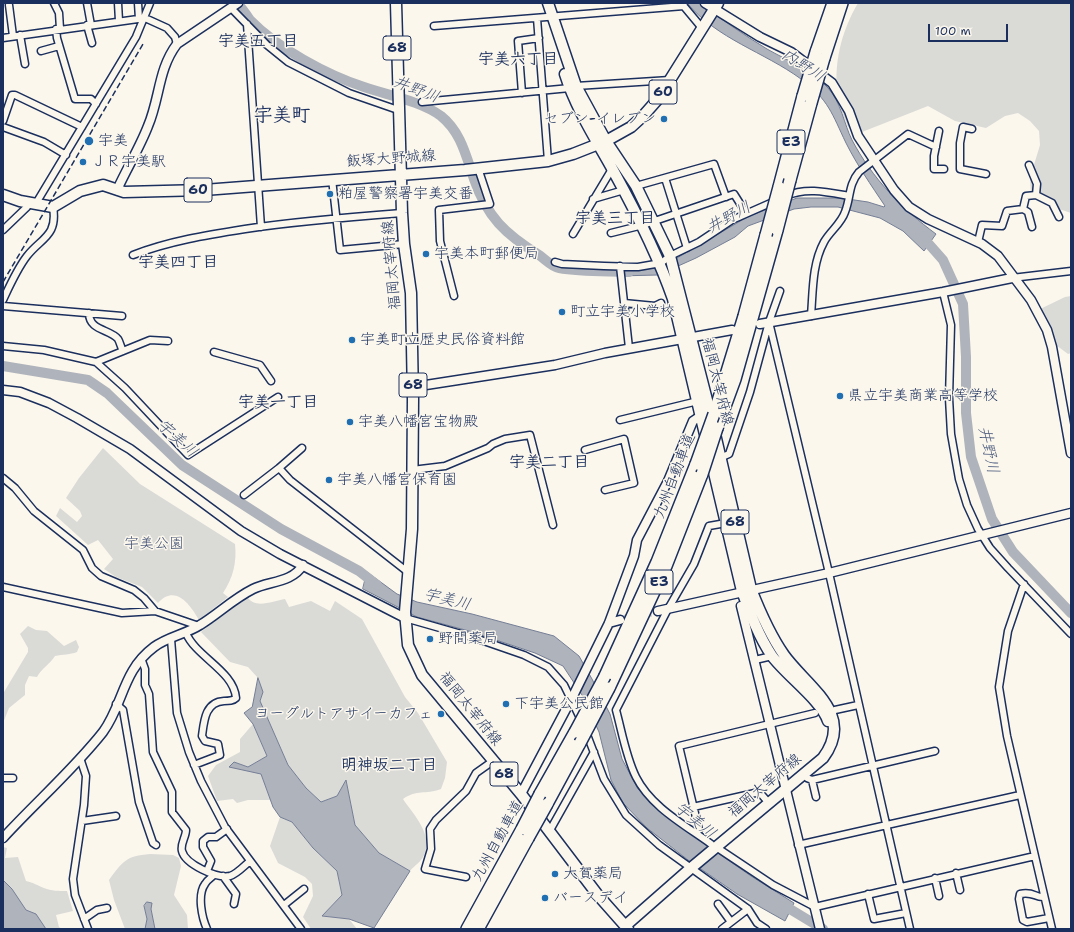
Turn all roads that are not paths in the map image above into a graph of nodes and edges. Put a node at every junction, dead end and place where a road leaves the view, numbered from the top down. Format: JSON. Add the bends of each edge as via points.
{"nodes":[{"id":1,"x":54,"y":3,"type":"edge"},
{"id":2,"x":87,"y":3,"type":"edge"},
{"id":3,"x":118,"y":3,"type":"edge"},
{"id":4,"x":138,"y":3,"type":"edge"},
{"id":5,"x":150,"y":3,"type":"edge"},
{"id":6,"x":396,"y":3,"type":"edge"},
{"id":7,"x":545,"y":3,"type":"edge"},
{"id":8,"x":548,"y":3,"type":"edge"},
{"id":9,"x":705,"y":3,"type":"edge"},
{"id":10,"x":833,"y":3,"type":"edge"},
{"id":11,"x":842,"y":3,"type":"edge"},
{"id":12,"x":682,"y":4,"type":"edge"},
{"id":13,"x":9,"y":5,"type":"dead end"},
{"id":14,"x":234,"y":6,"type":"edge"},
{"id":15,"x":714,"y":9,"type":"edge"},
{"id":16,"x":550,"y":17,"type":"junction"},
{"id":17,"x":537,"y":18,"type":"junction"},
{"id":18,"x":142,"y":19,"type":"junction"},
{"id":19,"x":119,"y":21,"type":"junction"},
{"id":20,"x":247,"y":24,"type":"junction"},
{"id":21,"x":89,"y":25,"type":"junction"},
{"id":22,"x":434,"y":26,"type":"dead end"},
{"id":23,"x":702,"y":27,"type":"junction"},
{"id":24,"x":58,"y":29,"type":"junction"},
{"id":25,"x":17,"y":36,"type":"junction"},
{"id":26,"x":3,"y":38,"type":"edge"},
{"id":27,"x":539,"y":38,"type":"junction"},
{"id":28,"x":92,"y":43,"type":"dead end"},
{"id":29,"x":177,"y":44,"type":"junction"},
{"id":30,"x":59,"y":46,"type":"junction"},
{"id":31,"x":41,"y":51,"type":"dead end"},
{"id":32,"x":820,"y":55,"type":"junction"},
{"id":33,"x":25,"y":64,"type":"dead end"},
{"id":34,"x":670,"y":80,"type":"junction"},
{"id":35,"x":573,"y":87,"type":"junction"},
{"id":36,"x":543,"y":91,"type":"junction"},
{"id":37,"x":522,"y":93,"type":"junction"},
{"id":38,"x":807,"y":100,"type":"junction"},
{"id":39,"x":422,"y":102,"type":"dead end"},
{"id":40,"x":96,"y":104,"type":"junction"},
{"id":41,"x":398,"y":108,"type":"junction"},
{"id":42,"x":3,"y":121,"type":"edge"},
{"id":43,"x":3,"y":127,"type":"edge"},
{"id":44,"x":82,"y":127,"type":"junction"},
{"id":45,"x":972,"y":129,"type":"dead end"},
{"id":46,"x":939,"y":130,"type":"dead end"},
{"id":47,"x":602,"y":143,"type":"junction"},
{"id":48,"x":936,"y":147,"type":"junction"},
{"id":49,"x":66,"y":155,"type":"junction"},
{"id":50,"x":548,"y":161,"type":"junction"},
{"id":51,"x":873,"y":162,"type":"junction"},
{"id":52,"x":1029,"y":165,"type":"dead end"},
{"id":53,"x":473,"y":169,"type":"junction"},
{"id":54,"x":612,"y":169,"type":"junction"},
{"id":55,"x":944,"y":169,"type":"dead end"},
{"id":56,"x":400,"y":174,"type":"junction"},
{"id":57,"x":986,"y":174,"type":"dead end"},
{"id":58,"x":665,"y":178,"type":"junction"},
{"id":59,"x":332,"y":179,"type":"junction"},
{"id":60,"x":258,"y":186,"type":"junction"},
{"id":61,"x":636,"y":186,"type":"junction"},
{"id":62,"x":117,"y":190,"type":"junction"},
{"id":63,"x":624,"y":190,"type":"junction"},
{"id":64,"x":3,"y":195,"type":"edge"},
{"id":65,"x":1036,"y":195,"type":"junction"},
{"id":66,"x":848,"y":196,"type":"junction"},
{"id":67,"x":726,"y":197,"type":"junction"},
{"id":68,"x":593,"y":199,"type":"junction"},
{"id":69,"x":32,"y":204,"type":"junction"},
{"id":70,"x":53,"y":207,"type":"junction"},
{"id":71,"x":1023,"y":209,"type":"junction"},
{"id":72,"x":402,"y":213,"type":"junction"},
{"id":73,"x":746,"y":213,"type":"junction"},
{"id":74,"x":677,"y":214,"type":"junction"},
{"id":75,"x":1059,"y":217,"type":"dead end"},
{"id":76,"x":336,"y":218,"type":"junction"},
{"id":77,"x":653,"y":220,"type":"junction"},
{"id":78,"x":643,"y":225,"type":"junction"},
{"id":79,"x":261,"y":227,"type":"junction"},
{"id":80,"x":1032,"y":228,"type":"dead end"},
{"id":81,"x":3,"y":230,"type":"edge"},
{"id":82,"x":611,"y":233,"type":"dead end"},
{"id":83,"x":573,"y":234,"type":"dead end"},
{"id":84,"x":978,"y":242,"type":"junction"},
{"id":85,"x":404,"y":244,"type":"junction"},
{"id":86,"x":687,"y":248,"type":"junction"},
{"id":87,"x":132,"y":255,"type":"dead end"},
{"id":88,"x":670,"y":256,"type":"junction"},
{"id":89,"x":555,"y":262,"type":"dead end"},
{"id":90,"x":661,"y":263,"type":"junction"},
{"id":91,"x":620,"y":267,"type":"junction"},
{"id":92,"x":1071,"y":271,"type":"edge"},
{"id":93,"x":1012,"y":278,"type":"junction"},
{"id":94,"x":780,"y":291,"type":"dead end"},
{"id":95,"x":944,"y":292,"type":"junction"},
{"id":96,"x":454,"y":296,"type":"dead end"},
{"id":97,"x":3,"y":300,"type":"edge"},
{"id":98,"x":624,"y":303,"type":"junction"},
{"id":99,"x":661,"y":303,"type":"dead end"},
{"id":100,"x":3,"y":306,"type":"edge"},
{"id":101,"x":89,"y":313,"type":"junction"},
{"id":102,"x":122,"y":316,"type":"dead end"},
{"id":103,"x":811,"y":316,"type":"junction"},
{"id":104,"x":769,"y":322,"type":"junction"},
{"id":105,"x":760,"y":324,"type":"dead end"},
{"id":106,"x":732,"y":330,"type":"dead end"},
{"id":107,"x":686,"y":337,"type":"junction"},
{"id":108,"x":168,"y":341,"type":"dead end"},
{"id":109,"x":3,"y":346,"type":"edge"},
{"id":110,"x":629,"y":348,"type":"junction"},
{"id":111,"x":123,"y":351,"type":"junction"},
{"id":112,"x":214,"y":352,"type":"dead end"},
{"id":113,"x":96,"y":362,"type":"junction"},
{"id":114,"x":271,"y":381,"type":"dead end"},
{"id":115,"x":413,"y":388,"type":"junction"},
{"id":116,"x":3,"y":390,"type":"edge"},
{"id":117,"x":278,"y":397,"type":"dead end"},
{"id":118,"x":698,"y":401,"type":"junction"},
{"id":119,"x":702,"y":415,"type":"junction"},
{"id":120,"x":620,"y":420,"type":"dead end"},
{"id":121,"x":302,"y":448,"type":"dead end"},
{"id":122,"x":585,"y":450,"type":"dead end"},
{"id":123,"x":1071,"y":453,"type":"edge"},
{"id":124,"x":720,"y":458,"type":"junction"},
{"id":125,"x":279,"y":468,"type":"junction"},
{"id":126,"x":699,"y":469,"type":"junction"},
{"id":127,"x":412,"y":470,"type":"junction"},
{"id":128,"x":3,"y":478,"type":"edge"},
{"id":129,"x":605,"y":490,"type":"dead end"},
{"id":130,"x":244,"y":495,"type":"dead end"},
{"id":131,"x":1071,"y":514,"type":"edge"},
{"id":132,"x":726,"y":523,"type":"junction"},
{"id":133,"x":553,"y":524,"type":"dead end"},
{"id":134,"x":984,"y":535,"type":"junction"},
{"id":135,"x":303,"y":565,"type":"junction"},
{"id":136,"x":829,"y":572,"type":"junction"},
{"id":137,"x":409,"y":573,"type":"junction"},
{"id":138,"x":1024,"y":584,"type":"junction"},
{"id":139,"x":3,"y":587,"type":"edge"},
{"id":140,"x":747,"y":590,"type":"junction"},
{"id":141,"x":741,"y":606,"type":"dead end"},
{"id":142,"x":668,"y":609,"type":"junction"},
{"id":143,"x":155,"y":611,"type":"junction"},
{"id":144,"x":658,"y":611,"type":"tunnel mouth"},
{"id":145,"x":405,"y":615,"type":"junction"},
{"id":146,"x":620,"y":620,"type":"tunnel mouth"},
{"id":147,"x":609,"y":623,"type":"junction"},
{"id":148,"x":199,"y":626,"type":"junction"},
{"id":149,"x":186,"y":633,"type":"junction"},
{"id":150,"x":1071,"y":634,"type":"edge"},
{"id":151,"x":171,"y":638,"type":"junction"},
{"id":152,"x":772,"y":656,"type":"junction"},
{"id":153,"x":141,"y":658,"type":"junction"},
{"id":154,"x":755,"y":660,"type":"junction"},
{"id":155,"x":573,"y":698,"type":"junction"},
{"id":156,"x":116,"y":704,"type":"junction"},
{"id":157,"x":858,"y":706,"type":"junction"},
{"id":158,"x":835,"y":710,"type":"dead end"},
{"id":159,"x":815,"y":713,"type":"dead end"},
{"id":160,"x":770,"y":725,"type":"junction"},
{"id":161,"x":935,"y":751,"type":"dead end"},
{"id":162,"x":594,"y":752,"type":"junction"},
{"id":163,"x":80,"y":758,"type":"junction"},
{"id":164,"x":493,"y":761,"type":"junction"},
{"id":165,"x":815,"y":763,"type":"junction"},
{"id":166,"x":194,"y":765,"type":"junction"},
{"id":167,"x":872,"y":766,"type":"junction"},
{"id":168,"x":803,"y":773,"type":"junction"},
{"id":169,"x":3,"y":778,"type":"edge"},
{"id":170,"x":13,"y":778,"type":"dead end"},
{"id":171,"x":812,"y":780,"type":"junction"},
{"id":172,"x":785,"y":788,"type":"junction"},
{"id":173,"x":521,"y":794,"type":"junction"},
{"id":174,"x":1020,"y":795,"type":"junction"},
{"id":175,"x":816,"y":797,"type":"dead end"},
{"id":176,"x":544,"y":799,"type":"junction"},
{"id":177,"x":768,"y":802,"type":"junction"},
{"id":178,"x":693,"y":807,"type":"junction"},
{"id":179,"x":116,"y":816,"type":"dead end"},
{"id":180,"x":82,"y":821,"type":"junction"},
{"id":181,"x":885,"y":827,"type":"junction"},
{"id":182,"x":227,"y":830,"type":"junction"},
{"id":183,"x":699,"y":830,"type":"dead end"},
{"id":184,"x":549,"y":832,"type":"junction"},
{"id":185,"x":3,"y":838,"type":"edge"},
{"id":186,"x":156,"y":844,"type":"dead end"},
{"id":187,"x":798,"y":845,"type":"junction"},
{"id":188,"x":715,"y":846,"type":"junction"},
{"id":189,"x":1034,"y":856,"type":"junction"},
{"id":190,"x":250,"y":861,"type":"junction"},
{"id":191,"x":691,"y":868,"type":"junction"},
{"id":192,"x":207,"y":871,"type":"junction"},
{"id":193,"x":956,"y":873,"type":"junction"},
{"id":194,"x":214,"y":874,"type":"junction"},
{"id":195,"x":223,"y":876,"type":"junction"},
{"id":196,"x":466,"y":877,"type":"dead end"},
{"id":197,"x":935,"y":878,"type":"junction"},
{"id":198,"x":900,"y":886,"type":"junction"},
{"id":199,"x":304,"y":890,"type":"dead end"},
{"id":200,"x":960,"y":890,"type":"dead end"},
{"id":201,"x":868,"y":894,"type":"junction"},
{"id":202,"x":939,"y":896,"type":"dead end"},
{"id":203,"x":1044,"y":896,"type":"junction"},
{"id":204,"x":234,"y":904,"type":"dead end"},
{"id":205,"x":718,"y":904,"type":"dead end"},
{"id":206,"x":284,"y":905,"type":"junction"},
{"id":207,"x":107,"y":908,"type":"dead end"},
{"id":208,"x":748,"y":909,"type":"junction"},
{"id":209,"x":816,"y":909,"type":"junction"},
{"id":210,"x":906,"y":913,"type":"junction"},
{"id":211,"x":84,"y":918,"type":"junction"},
{"id":212,"x":1049,"y":918,"type":"junction"},
{"id":213,"x":732,"y":922,"type":"junction"},
{"id":214,"x":625,"y":928,"type":"edge"},
{"id":215,"x":88,"y":929,"type":"edge"},
{"id":216,"x":207,"y":929,"type":"edge"},
{"id":217,"x":301,"y":929,"type":"edge"},
{"id":218,"x":467,"y":929,"type":"edge"},
{"id":219,"x":478,"y":929,"type":"edge"},
{"id":220,"x":722,"y":929,"type":"edge"},
{"id":221,"x":766,"y":929,"type":"edge"},
{"id":222,"x":820,"y":929,"type":"edge"},
{"id":223,"x":910,"y":929,"type":"edge"},
{"id":224,"x":1052,"y":929,"type":"edge"}],
"edges":[{"from":1,"to":24,"type":"street","via":[[59,13]]},
{"from":2,"to":21,"type":"street"},
{"from":3,"to":19,"type":"street"},
{"from":4,"to":18,"type":"street"},
{"from":5,"to":18,"type":"street"},
{"from":6,"to":41,"type":"main road","name":"福岡太宰府線","number":"68"},
{"from":7,"to":16,"type":"main road","name":"福岡太宰府線","number":"68"},
{"from":8,"to":16,"type":"main road","name":"福岡太宰府線","number":"68"},
{"from":9,"to":15,"type":"street"},
{"from":10,"to":32,"type":"highway","name":"九州自動車道","number":"E3"},
{"from":11,"to":32,"type":"highway","name":"九州自動車道","number":"E3"},
{"from":12,"to":16,"type":"street"},
{"from":12,"to":23,"type":"street"},
{"from":13,"to":25,"type":"street"},
{"from":14,"to":20,"type":"street"},
{"from":14,"to":29,"type":"street"},
{"from":15,"to":23,"type":"main road","name":"飯塚大野城線","number":"60"},
{"from":15,"to":51,"type":"street","via":[[760,37],[791,52],[832,83],[849,111],[858,136]]},
{"from":16,"to":17,"type":"street"},
{"from":16,"to":35,"type":"main road","name":"福岡太宰府線","number":"68"},
{"from":17,"to":22,"type":"street"},
{"from":17,"to":27,"type":"street"},
{"from":18,"to":19,"type":"street"},
{"from":18,"to":29,"type":"street","via":[[167,28],[175,37]]},
{"from":18,"to":40,"type":"street","via":[[136,37]]},
{"from":19,"to":21,"type":"street"},
{"from":20,"to":41,"type":"street","via":[[267,45],[304,71],[349,93]]},
{"from":20,"to":60,"type":"street"},
{"from":21,"to":24,"type":"street"},
{"from":21,"to":28,"type":"street"},
{"from":23,"to":34,"type":"main road","name":"飯塚大野城線","number":"60"},
{"from":24,"to":25,"type":"street"},
{"from":24,"to":30,"type":"street"},
{"from":25,"to":26,"type":"street"},
{"from":25,"to":33,"type":"street"},
{"from":27,"to":36,"type":"street"},
{"from":27,"to":37,"type":"street","via":[[518,41]]},
{"from":29,"to":62,"type":"street","via":[[164,65],[148,126]]},
{"from":30,"to":31,"type":"street"},
{"from":30,"to":40,"type":"street","via":[[75,99],[91,99]]},
{"from":32,"to":38,"type":"highway","name":"九州自動車道","number":"E3","bridge":true},
{"from":34,"to":35,"type":"street"},
{"from":34,"to":47,"type":"main road","name":"飯塚大野城線","number":"60","via":[[643,116],[631,127]]},
{"from":35,"to":36,"type":"street"},
{"from":35,"to":47,"type":"main road","name":"福岡太宰府線","number":"68"},
{"from":36,"to":37,"type":"street"},
{"from":36,"to":50,"type":"street"},
{"from":37,"to":39,"type":"street"},
{"from":38,"to":126,"type":"highway","name":"九州自動車道","number":"E3","bridge":true,"via":[[779,187]]},
{"from":38,"to":126,"type":"highway","name":"九州自動車道","number":"E3","bridge":true,"via":[[790,180],[735,379],[718,428]]},
{"from":40,"to":44,"type":"street"},
{"from":41,"to":56,"type":"main road","name":"福岡太宰府線","number":"68"},
{"from":42,"to":44,"type":"street","via":[[12,96],[15,95]]},
{"from":43,"to":49,"type":"street","via":[[44,142]]},
{"from":44,"to":49,"type":"street"},
{"from":45,"to":57,"type":"street","via":[[963,127],[960,169]]},
{"from":46,"to":48,"type":"street"},
{"from":47,"to":50,"type":"main road","name":"飯塚大野城線","number":"60"},
{"from":47,"to":54,"type":"main road","name":"福岡太宰府線","number":"68"},
{"from":47,"to":61,"type":"main road","name":"福岡太宰府線","number":"68"},
{"from":48,"to":51,"type":"street","via":[[908,134]]},
{"from":48,"to":55,"type":"street","via":[[934,169]]},
{"from":49,"to":69,"type":"street"},
{"from":50,"to":53,"type":"main road","name":"飯塚大野城線","number":"60"},
{"from":51,"to":66,"type":"street","via":[[853,179]]},
{"from":51,"to":84,"type":"street","via":[[916,213]]},
{"from":52,"to":65,"type":"street","via":[[1037,184]]},
{"from":53,"to":56,"type":"main road","name":"飯塚大野城線","number":"60"},
{"from":53,"to":96,"type":"street","via":[[490,204],[439,210],[440,241]]},
{"from":54,"to":63,"type":"main road","name":"福岡太宰府線","number":"68"},
{"from":54,"to":68,"type":"street"},
{"from":56,"to":59,"type":"main road","name":"飯塚大野城線","number":"60"},
{"from":56,"to":72,"type":"main road","name":"福岡太宰府線","number":"68"},
{"from":58,"to":61,"type":"street"},
{"from":58,"to":67,"type":"street","via":[[714,164]]},
{"from":58,"to":74,"type":"street"},
{"from":59,"to":60,"type":"main road","name":"飯塚大野城線","number":"60"},
{"from":59,"to":76,"type":"street"},
{"from":60,"to":62,"type":"main road","name":"飯塚大野城線","number":"60","via":[[156,193]]},
{"from":60,"to":79,"type":"street"},
{"from":61,"to":77,"type":"main road","name":"福岡太宰府線","number":"68"},
{"from":62,"to":70,"type":"main road","name":"飯塚大野城線","number":"60","via":[[103,185],[93,187],[80,191]]},
{"from":63,"to":68,"type":"street"},
{"from":63,"to":78,"type":"main road","name":"福岡太宰府線","number":"68"},
{"from":64,"to":69,"type":"main road"},
{"from":65,"to":71,"type":"street","via":[[1026,196]]},
{"from":65,"to":75,"type":"street","via":[[1052,203]]},
{"from":66,"to":73,"type":"street","via":[[796,191]]},
{"from":66,"to":103,"type":"street","via":[[846,212],[825,240],[817,257]]},
{"from":67,"to":73,"type":"street","via":[[734,194]]},
{"from":67,"to":74,"type":"street"},
{"from":68,"to":83,"type":"street"},
{"from":69,"to":70,"type":"main road"},
{"from":69,"to":81,"type":"street"},
{"from":70,"to":97,"type":"street","via":[[50,235],[27,256]]},
{"from":71,"to":80,"type":"street","via":[[1028,212]]},
{"from":71,"to":84,"type":"street","via":[[1007,211],[1002,226],[982,225]]},
{"from":72,"to":76,"type":"street"},
{"from":72,"to":85,"type":"main road","name":"福岡太宰府線","number":"68"},
{"from":73,"to":86,"type":"street"},
{"from":74,"to":77,"type":"street"},
{"from":74,"to":86,"type":"street"},
{"from":76,"to":79,"type":"street"},
{"from":76,"to":85,"type":"street","via":[[340,250]]},
{"from":77,"to":78,"type":"street"},
{"from":77,"to":88,"type":"main road","name":"福岡太宰府線","number":"68"},
{"from":78,"to":82,"type":"street"},
{"from":78,"to":90,"type":"main road","name":"福岡太宰府線","number":"68"},
{"from":79,"to":87,"type":"street","via":[[178,240]]},
{"from":84,"to":93,"type":"street","via":[[998,256]]},
{"from":85,"to":115,"type":"main road","name":"福岡太宰府線","number":"68","via":[[411,293]]},
{"from":86,"to":88,"type":"street"},
{"from":88,"to":90,"type":"street"},
{"from":88,"to":107,"type":"main road","name":"福岡太宰府線","number":"68","via":[[682,298]]},
{"from":89,"to":91,"type":"street"},
{"from":90,"to":91,"type":"street"},
{"from":90,"to":107,"type":"main road","name":"福岡太宰府線","number":"68"},
{"from":91,"to":98,"type":"street"},
{"from":92,"to":93,"type":"street"},
{"from":93,"to":95,"type":"street"},
{"from":93,"to":123,"type":"street","via":[[1031,300],[1047,330]]},
{"from":94,"to":104,"type":"street"},
{"from":95,"to":103,"type":"street"},
{"from":95,"to":134,"type":"street","via":[[951,326],[949,398],[954,460],[967,505]]},
{"from":98,"to":99,"type":"street","via":[[655,306]]},
{"from":98,"to":110,"type":"street"},
{"from":100,"to":101,"type":"street"},
{"from":101,"to":102,"type":"street"},
{"from":101,"to":111,"type":"street","via":[[93,323],[101,331],[118,340]]},
{"from":103,"to":104,"type":"street"},
{"from":104,"to":105,"type":"street"},
{"from":104,"to":124,"type":"street","via":[[750,392],[729,454]]},
{"from":104,"to":136,"type":"street"},
{"from":106,"to":107,"type":"street"},
{"from":107,"to":110,"type":"street"},
{"from":107,"to":118,"type":"main road","name":"福岡太宰府線","number":"68"},
{"from":107,"to":124,"type":"main road","name":"福岡太宰府線","number":"68"},
{"from":108,"to":111,"type":"street","via":[[150,340]]},
{"from":109,"to":113,"type":"street","via":[[44,350]]},
{"from":110,"to":115,"type":"street","via":[[556,365]]},
{"from":111,"to":113,"type":"street"},
{"from":112,"to":114,"type":"street","via":[[260,365]]},
{"from":113,"to":117,"type":"street","via":[[125,388],[188,455]]},
{"from":115,"to":127,"type":"main road","name":"福岡太宰府線","number":"68"},
{"from":116,"to":135,"type":"street","via":[[20,392],[49,403],[130,449],[241,530]]},
{"from":118,"to":119,"type":"main road","name":"福岡太宰府線","number":"68"},
{"from":118,"to":120,"type":"street"},
{"from":119,"to":132,"type":"main road","name":"福岡太宰府線","number":"68"},
{"from":119,"to":147,"type":"street","via":[[693,421],[668,481],[637,540],[634,556]]},
{"from":121,"to":125,"type":"street"},
{"from":122,"to":129,"type":"street","via":[[624,439],[634,483]]},
{"from":124,"to":140,"type":"main road","name":"福岡太宰府線","number":"68"},
{"from":125,"to":130,"type":"street"},
{"from":125,"to":137,"type":"street","via":[[290,480]]},
{"from":126,"to":176,"type":"highway","name":"九州自動車道","number":"E3","bridge":true,"via":[[605,676]]},
{"from":126,"to":176,"type":"highway","name":"九州自動車道","number":"E3","bridge":true,"via":[[666,566],[609,688],[580,742]]},
{"from":127,"to":133,"type":"street","via":[[446,466],[493,444],[530,435]]},
{"from":127,"to":137,"type":"main road","name":"福岡太宰府線","number":"68"},
{"from":128,"to":143,"type":"street","via":[[34,511],[84,550],[92,568],[101,576],[134,590]]},
{"from":131,"to":134,"type":"street"},
{"from":132,"to":140,"type":"main road","name":"福岡太宰府線","number":"68"},
{"from":132,"to":142,"type":"street","via":[[709,526],[694,564]]},
{"from":134,"to":136,"type":"street"},
{"from":134,"to":138,"type":"street","via":[[1008,568]]},
{"from":135,"to":145,"type":"street"},
{"from":135,"to":148,"type":"street","via":[[293,576],[250,591]]},
{"from":136,"to":140,"type":"street"},
{"from":136,"to":157,"type":"street"},
{"from":137,"to":145,"type":"main road","name":"福岡太宰府線","number":"68"},
{"from":138,"to":150,"type":"street"},
{"from":138,"to":174,"type":"street","via":[[1008,631],[999,687]]},
{"from":139,"to":143,"type":"street","via":[[122,613]]},
{"from":140,"to":142,"type":"street"},
{"from":140,"to":152,"type":"main road","name":"福岡太宰府線","number":"68","via":[[753,618]]},
{"from":140,"to":165,"type":"main road","name":"福岡太宰府線","number":"68","via":[[785,656],[831,712],[833,740],[823,758]]},
{"from":141,"to":154,"type":"street"},
{"from":142,"to":144,"type":"street"},
{"from":142,"to":188,"type":"street","via":[[616,710],[627,753],[636,777],[646,793],[664,810]]},
{"from":143,"to":148,"type":"street"},
{"from":145,"to":155,"type":"street","via":[[524,655],[548,667]]},
{"from":145,"to":164,"type":"main road","name":"福岡太宰府線","number":"68","via":[[408,645],[422,675]]},
{"from":146,"to":147,"type":"street"},
{"from":147,"to":155,"type":"street"},
{"from":148,"to":149,"type":"street"},
{"from":149,"to":151,"type":"street"},
{"from":149,"to":166,"type":"street","via":[[234,685],[236,698],[232,701],[218,701],[207,710],[202,736],[205,741],[218,744],[220,755]]},
{"from":151,"to":153,"type":"street","via":[[155,646]]},
{"from":151,"to":166,"type":"street","via":[[177,713]]},
{"from":152,"to":154,"type":"street"},
{"from":152,"to":165,"type":"main road","name":"福岡太宰府線","number":"68","via":[[828,719],[826,748]]},
{"from":153,"to":156,"type":"street","via":[[130,672]]},
{"from":153,"to":192,"type":"street","via":[[145,669],[145,685],[150,694],[153,752],[172,792],[172,812],[186,830],[182,852],[196,866]]},
{"from":154,"to":160,"type":"street"},
{"from":155,"to":162,"type":"street"},
{"from":155,"to":173,"type":"street"},
{"from":156,"to":163,"type":"street","via":[[104,730]]},
{"from":156,"to":186,"type":"street","via":[[123,710],[140,802],[153,843]]},
{"from":157,"to":158,"type":"street"},
{"from":157,"to":167,"type":"street"},
{"from":159,"to":160,"type":"street"},
{"from":160,"to":172,"type":"street"},
{"from":160,"to":178,"type":"street","via":[[679,746]]},
{"from":161,"to":167,"type":"street"},
{"from":162,"to":184,"type":"street"},
{"from":162,"to":191,"type":"street","via":[[604,779],[626,815],[659,845]]},
{"from":163,"to":180,"type":"street","via":[[86,776]]},
{"from":163,"to":185,"type":"street"},
{"from":164,"to":173,"type":"main road","name":"福岡太宰府線","number":"68"},
{"from":164,"to":196,"type":"street","via":[[476,774],[466,791],[430,829],[431,849],[425,869]]},
{"from":165,"to":168,"type":"main road","name":"福岡太宰府線","number":"68"},
{"from":166,"to":182,"type":"street"},
{"from":167,"to":171,"type":"street"},
{"from":167,"to":181,"type":"street"},
{"from":168,"to":171,"type":"street"},
{"from":168,"to":172,"type":"main road","name":"福岡太宰府線","number":"68"},
{"from":169,"to":170,"type":"street"},
{"from":171,"to":175,"type":"street"},
{"from":172,"to":177,"type":"main road","name":"福岡太宰府線","number":"68"},
{"from":172,"to":187,"type":"street"},
{"from":173,"to":184,"type":"main road","name":"福岡太宰府線","number":"68"},
{"from":174,"to":181,"type":"street"},
{"from":174,"to":189,"type":"street"},
{"from":176,"to":218,"type":"highway","name":"九州自動車道","number":"E3","bridge":true,"via":[[522,829]]},
{"from":176,"to":219,"type":"highway","name":"九州自動車道","number":"E3","bridge":true,"via":[[528,838]]},
{"from":177,"to":178,"type":"street","via":[[761,794],[755,793]]},
{"from":177,"to":188,"type":"main road","name":"福岡太宰府線","number":"68"},
{"from":178,"to":183,"type":"street"},
{"from":179,"to":180,"type":"street"},
{"from":180,"to":211,"type":"street","via":[[73,880],[75,895]]},
{"from":181,"to":187,"type":"street"},
{"from":181,"to":198,"type":"street"},
{"from":182,"to":190,"type":"street"},
{"from":182,"to":192,"type":"street","via":[[203,841],[203,847],[211,861]]},
{"from":184,"to":214,"type":"main road","name":"福岡太宰府線","number":"68"},
{"from":187,"to":209,"type":"street"},
{"from":188,"to":191,"type":"main road","name":"福岡太宰府線","number":"68"},
{"from":188,"to":209,"type":"street","via":[[773,886]]},
{"from":189,"to":193,"type":"street"},
{"from":189,"to":203,"type":"street"},
{"from":190,"to":195,"type":"street","via":[[236,873]]},
{"from":190,"to":206,"type":"street"},
{"from":191,"to":208,"type":"street"},
{"from":191,"to":214,"type":"main road","name":"福岡太宰府線","number":"68"},
{"from":192,"to":194,"type":"street"},
{"from":193,"to":197,"type":"street"},
{"from":193,"to":200,"type":"street"},
{"from":194,"to":195,"type":"street"},
{"from":194,"to":216,"type":"street","via":[[205,884],[202,894]]},
{"from":195,"to":204,"type":"street","via":[[236,894]]},
{"from":197,"to":198,"type":"street"},
{"from":197,"to":202,"type":"street"},
{"from":198,"to":201,"type":"street"},
{"from":198,"to":210,"type":"street"},
{"from":199,"to":206,"type":"street"},
{"from":201,"to":209,"type":"street"},
{"from":201,"to":210,"type":"street","via":[[874,919]]},
{"from":203,"to":212,"type":"street"},
{"from":203,"to":212,"type":"street","via":[[1040,897],[1030,892],[1020,894],[1023,920],[1027,922]]},
{"from":205,"to":213,"type":"street"},
{"from":206,"to":217,"type":"street"},
{"from":207,"to":211,"type":"street","via":[[97,910]]},
{"from":208,"to":213,"type":"street"},
{"from":208,"to":221,"type":"street","via":[[757,923]]},
{"from":209,"to":222,"type":"street"},
{"from":210,"to":223,"type":"street"},
{"from":211,"to":215,"type":"street"},
{"from":212,"to":224,"type":"street"},
{"from":213,"to":220,"type":"street"}]}
